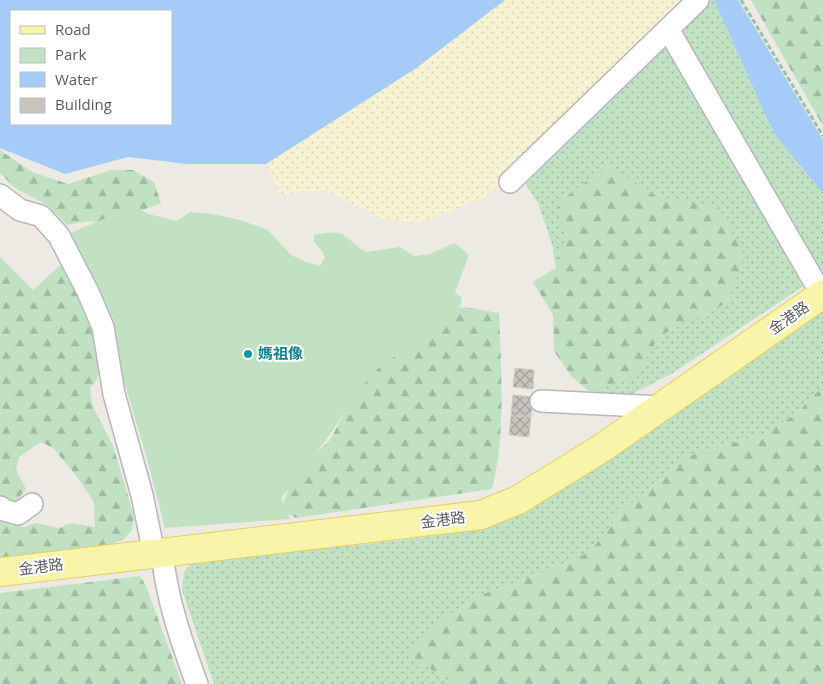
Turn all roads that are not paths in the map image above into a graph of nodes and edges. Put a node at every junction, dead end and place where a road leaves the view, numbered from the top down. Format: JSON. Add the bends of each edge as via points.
{"nodes":[{"id":1,"x":698,"y":0,"type":"edge"},
{"id":2,"x":668,"y":29,"type":"junction"},
{"id":3,"x":510,"y":182,"type":"dead end"},
{"id":4,"x":0,"y":195,"type":"edge"},
{"id":5,"x":822,"y":295,"type":"edge"},
{"id":6,"x":540,"y":401,"type":"dead end"},
{"id":7,"x":661,"y":407,"type":"junction"},
{"id":8,"x":32,"y":504,"type":"dead end"},
{"id":9,"x":0,"y":507,"type":"edge"},
{"id":10,"x":158,"y":553,"type":"junction"},
{"id":11,"x":0,"y":572,"type":"edge"},
{"id":12,"x":198,"y":684,"type":"edge"}],
"edges":[{"from":1,"to":2,"type":"street"},
{"from":2,"to":3,"type":"street"},
{"from":2,"to":5,"type":"street"},
{"from":4,"to":10,"type":"street","via":[[20,210],[40,216],[59,236],[88,292],[103,328],[114,394]]},
{"from":5,"to":7,"type":"main road","name":"金港路"},
{"from":6,"to":7,"type":"street"},
{"from":7,"to":10,"type":"main road","name":"金港路","via":[[540,487],[481,515]]},
{"from":8,"to":9,"type":"street","via":[[18,514]]},
{"from":10,"to":11,"type":"main road","name":"金港路"},
{"from":10,"to":12,"type":"street","via":[[176,625]]}]}
